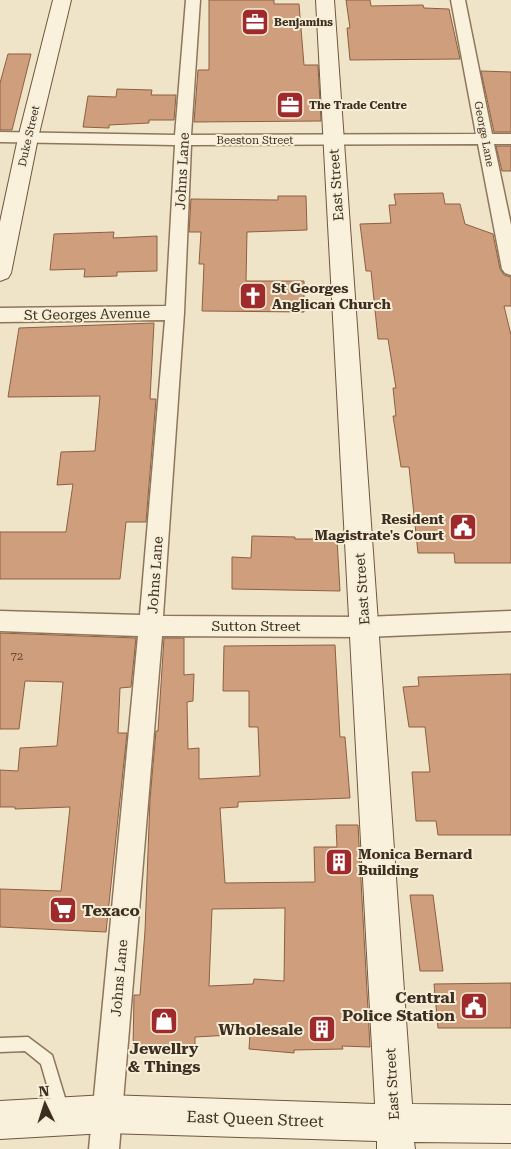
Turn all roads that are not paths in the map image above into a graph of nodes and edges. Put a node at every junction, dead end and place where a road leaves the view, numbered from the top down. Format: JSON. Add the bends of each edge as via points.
{"nodes":[{"id":1,"x":62,"y":0,"type":"edge"},
{"id":2,"x":193,"y":0,"type":"edge"},
{"id":3,"x":325,"y":0,"type":"edge"},
{"id":4,"x":458,"y":0,"type":"edge"},
{"id":5,"x":0,"y":137,"type":"edge"},
{"id":6,"x":28,"y":138,"type":"junction"},
{"id":7,"x":485,"y":139,"type":"junction"},
{"id":8,"x":511,"y":139,"type":"edge"},
{"id":9,"x":183,"y":140,"type":"junction"},
{"id":10,"x":333,"y":140,"type":"junction"},
{"id":11,"x":511,"y":269,"type":"edge"},
{"id":12,"x":0,"y":273,"type":"edge"},
{"id":13,"x":175,"y":313,"type":"junction"},
{"id":14,"x":0,"y":316,"type":"edge"},
{"id":15,"x":511,"y":620,"type":"edge"},
{"id":16,"x":0,"y":621,"type":"edge"},
{"id":17,"x":151,"y":626,"type":"junction"},
{"id":18,"x":365,"y":627,"type":"junction"},
{"id":19,"x":0,"y":1045,"type":"edge"},
{"id":20,"x":63,"y":1117,"type":"junction"},
{"id":21,"x":0,"y":1120,"type":"edge"},
{"id":22,"x":511,"y":1124,"type":"edge"},
{"id":23,"x":105,"y":1132,"type":"edge"},
{"id":24,"x":395,"y":1136,"type":"edge"}],
"edges":[{"from":1,"to":6,"type":"main road","name":"Duke Street"},
{"from":2,"to":9,"type":"street","name":"Johns Lane"},
{"from":3,"to":10,"type":"main road","name":"East Street"},
{"from":4,"to":7,"type":"street","name":"George Lane"},
{"from":5,"to":6,"type":"street","name":"Beeston Street"},
{"from":6,"to":9,"type":"street","name":"Beeston Street"},
{"from":6,"to":12,"type":"main road","name":"Duke Street"},
{"from":7,"to":8,"type":"street","name":"Beeston Street"},
{"from":7,"to":10,"type":"street","name":"Beeston Street"},
{"from":7,"to":11,"type":"street","name":"George Lane"},
{"from":9,"to":10,"type":"street","name":"Beeston Street"},
{"from":9,"to":13,"type":"street","name":"Johns Lane"},
{"from":10,"to":18,"type":"main road","name":"East Street"},
{"from":13,"to":14,"type":"street","name":"St Georges Avenue"},
{"from":13,"to":17,"type":"street","name":"Johns Lane"},
{"from":15,"to":18,"type":"street","name":"Sutton Street"},
{"from":16,"to":17,"type":"street","name":"Sutton Street"},
{"from":17,"to":18,"type":"street","name":"Sutton Street"},
{"from":17,"to":23,"type":"street","name":"Johns Lane"},
{"from":18,"to":24,"type":"main road","name":"East Street"},
{"from":19,"to":20,"type":"lane","via":[[28,1044],[47,1060]]},
{"from":20,"to":21,"type":"main road","name":"East Queen Street"},
{"from":20,"to":23,"type":"main road","name":"East Queen Street"},
{"from":22,"to":24,"type":"main road","name":"East Queen Street"},
{"from":23,"to":24,"type":"main road","name":"East Queen Street"}]}
